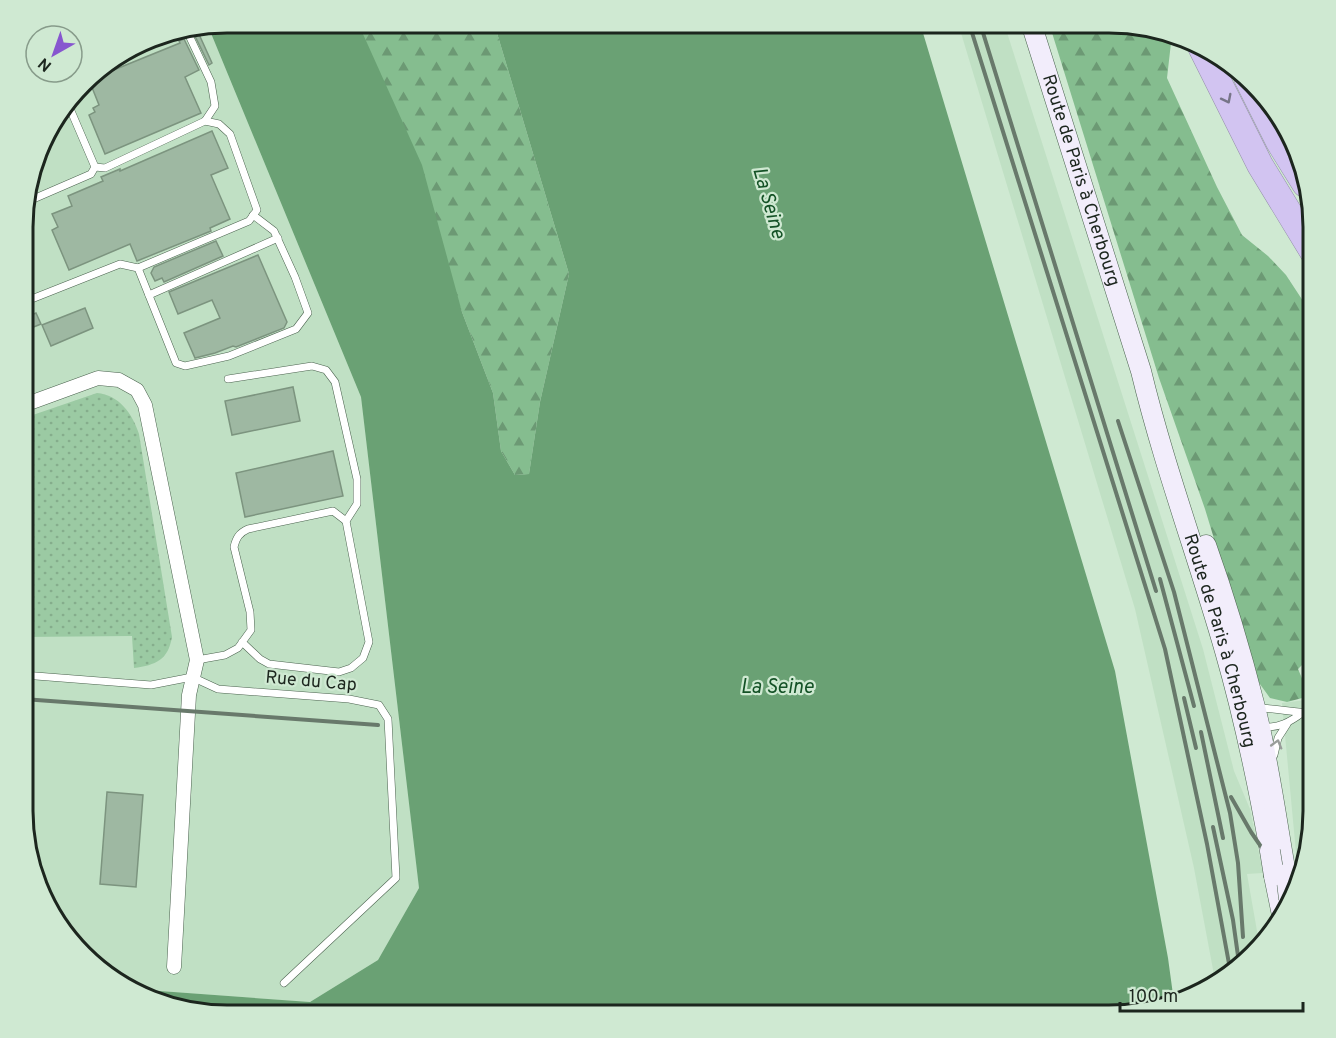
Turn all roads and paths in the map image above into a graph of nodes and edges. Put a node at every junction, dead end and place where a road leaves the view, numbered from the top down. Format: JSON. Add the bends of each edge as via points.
{"nodes":[{"id":1,"x":1034,"y":33,"type":"edge"},
{"id":2,"x":190,"y":37,"type":"edge"},
{"id":3,"x":1208,"y":61,"type":"edge"},
{"id":4,"x":1262,"y":108,"type":"edge"},
{"id":5,"x":71,"y":112,"type":"edge"},
{"id":6,"x":205,"y":121,"type":"junction"},
{"id":7,"x":1293,"y":164,"type":"edge"},
{"id":8,"x":95,"y":167,"type":"junction"},
{"id":9,"x":36,"y":198,"type":"edge"},
{"id":10,"x":253,"y":215,"type":"junction"},
{"id":11,"x":1303,"y":234,"type":"edge"},
{"id":12,"x":278,"y":238,"type":"junction"},
{"id":13,"x":138,"y":268,"type":"junction"},
{"id":14,"x":148,"y":295,"type":"junction"},
{"id":15,"x":33,"y":298,"type":"edge"},
{"id":16,"x":228,"y":379,"type":"dead end"},
{"id":17,"x":33,"y":402,"type":"edge"},
{"id":18,"x":346,"y":521,"type":"junction"},
{"id":19,"x":243,"y":642,"type":"junction"},
{"id":20,"x":197,"y":660,"type":"junction"},
{"id":21,"x":33,"y":676,"type":"edge"},
{"id":22,"x":192,"y":677,"type":"junction"},
{"id":23,"x":1302,"y":713,"type":"joint"},
{"id":24,"x":1252,"y":718,"type":"junction"},
{"id":25,"x":1287,"y":724,"type":"junction"},
{"id":26,"x":1278,"y":866,"type":"junction"},
{"id":27,"x":1284,"y":894,"type":"edge"},
{"id":28,"x":174,"y":967,"type":"dead end"},
{"id":29,"x":284,"y":983,"type":"dead end"}],
"edges":[{"from":1,"to":24,"type":"main road","name":"Route de Paris à Cherbourg","via":[[1141,371],[1221,588]]},
{"from":2,"to":6,"type":"lane","via":[[211,82],[215,106]]},
{"from":3,"to":11,"type":"highway","one_way":true,"via":[[1260,165]]},
{"from":4,"to":7,"type":"highway"},
{"from":5,"to":8,"type":"lane"},
{"from":6,"to":8,"type":"lane","via":[[105,168]]},
{"from":6,"to":10,"type":"lane","via":[[219,124],[230,134],[257,210]]},
{"from":8,"to":9,"type":"lane","via":[[91,174]]},
{"from":10,"to":12,"type":"lane"},
{"from":10,"to":13,"type":"lane","via":[[249,221]]},
{"from":12,"to":14,"type":"lane"},
{"from":12,"to":14,"type":"lane","via":[[308,313],[296,329],[229,356],[185,366],[176,363]]},
{"from":13,"to":14,"type":"lane"},
{"from":13,"to":15,"type":"lane","via":[[120,264]]},
{"from":16,"to":18,"type":"lane","via":[[312,366],[326,370],[335,382],[357,480],[357,504]]},
{"from":17,"to":20,"type":"street","via":[[98,378],[119,380],[137,390],[145,405]]},
{"from":18,"to":19,"type":"lane","via":[[333,511],[241,532],[234,547],[250,612],[250,630]]},
{"from":18,"to":19,"type":"lane","via":[[369,642],[363,658],[339,672],[269,664]]},
{"from":19,"to":20,"type":"lane","via":[[225,655]]},
{"from":20,"to":22,"type":"street"},
{"from":21,"to":22,"type":"lane","via":[[151,685]]},
{"from":22,"to":28,"type":"street"},
{"from":22,"to":29,"type":"lane","name":"Rue du Cap","via":[[218,689],[349,699],[379,705],[388,718],[396,878]]},
{"from":23,"to":24,"type":"lane","via":[[1280,708]]},
{"from":23,"to":25,"type":"lane"},
{"from":24,"to":25,"type":"lane","via":[[1271,727]]},
{"from":24,"to":26,"type":"main road","name":"Route de Paris à Cherbourg","via":[[1259,792]]},
{"from":26,"to":25,"type":"lane","one_way":true,"via":[[1273,750]]},
{"from":26,"to":27,"type":"main road","name":"Route de Paris à Cherbourg"}]}
